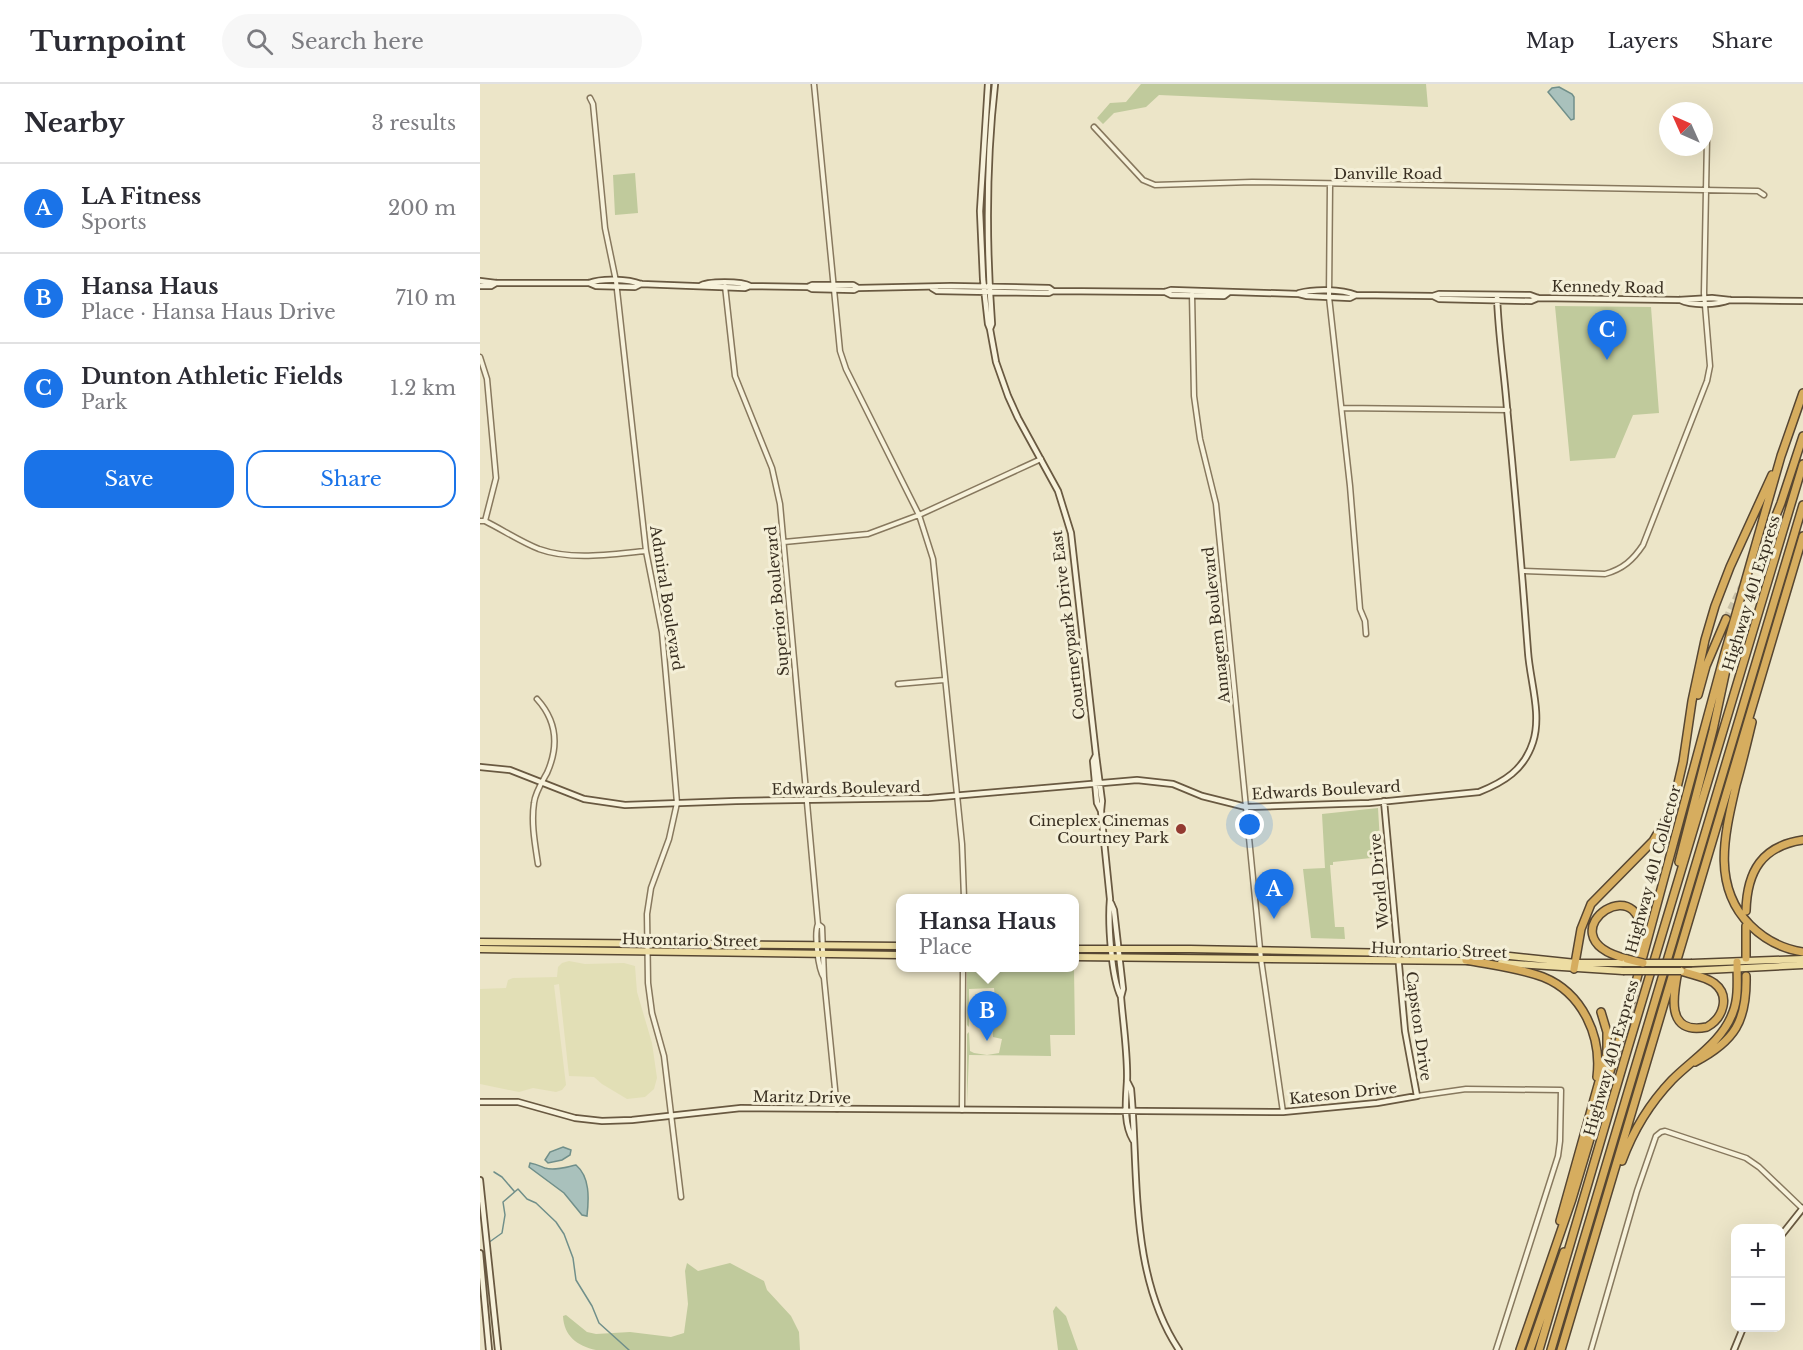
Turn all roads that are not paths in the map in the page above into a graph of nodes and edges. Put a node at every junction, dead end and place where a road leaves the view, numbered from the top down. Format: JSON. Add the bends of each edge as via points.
{"nodes":[{"id":1,"x":814,"y":84,"type":"edge"},
{"id":2,"x":988,"y":84,"type":"edge"},
{"id":3,"x":995,"y":84,"type":"edge"},
{"id":4,"x":590,"y":98,"type":"dead end"},
{"id":5,"x":1094,"y":127,"type":"dead end"},
{"id":6,"x":1707,"y":156,"type":"edge"},
{"id":7,"x":1330,"y":185,"type":"junction"},
{"id":8,"x":1707,"y":190,"type":"junction"},
{"id":9,"x":1764,"y":195,"type":"dead end"},
{"id":10,"x":480,"y":280,"type":"edge"},
{"id":11,"x":496,"y":283,"type":"junction"},
{"id":12,"x":616,"y":284,"type":"junction"},
{"id":13,"x":480,"y":285,"type":"edge"},
{"id":14,"x":725,"y":285,"type":"junction"},
{"id":15,"x":834,"y":288,"type":"junction"},
{"id":16,"x":987,"y":289,"type":"junction"},
{"id":17,"x":1192,"y":293,"type":"junction"},
{"id":18,"x":1329,"y":294,"type":"junction"},
{"id":19,"x":1497,"y":298,"type":"junction"},
{"id":20,"x":1705,"y":300,"type":"junction"},
{"id":21,"x":1803,"y":301,"type":"edge"},
{"id":22,"x":480,"y":357,"type":"edge"},
{"id":23,"x":1803,"y":393,"type":"edge"},
{"id":24,"x":1342,"y":408,"type":"junction"},
{"id":25,"x":1508,"y":410,"type":"junction"},
{"id":26,"x":1803,"y":436,"type":"edge"},
{"id":27,"x":1781,"y":456,"type":"junction"},
{"id":28,"x":1041,"y":459,"type":"junction"},
{"id":29,"x":1803,"y":464,"type":"edge"},
{"id":30,"x":1803,"y":505,"type":"edge"},
{"id":31,"x":920,"y":515,"type":"junction"},
{"id":32,"x":483,"y":521,"type":"edge"},
{"id":33,"x":1803,"y":537,"type":"edge"},
{"id":34,"x":1767,"y":538,"type":"tunnel mouth"},
{"id":35,"x":784,"y":542,"type":"junction"},
{"id":36,"x":646,"y":551,"type":"junction"},
{"id":37,"x":1523,"y":572,"type":"junction"},
{"id":38,"x":1726,"y":619,"type":"tunnel mouth"},
{"id":39,"x":1732,"y":628,"type":"junction"},
{"id":40,"x":1366,"y":634,"type":"dead end"},
{"id":41,"x":1762,"y":675,"type":"junction"},
{"id":42,"x":944,"y":680,"type":"junction"},
{"id":43,"x":898,"y":684,"type":"dead end"},
{"id":44,"x":537,"y":699,"type":"dead end"},
{"id":45,"x":1688,"y":733,"type":"junction"},
{"id":46,"x":480,"y":767,"type":"edge"},
{"id":47,"x":542,"y":782,"type":"junction"},
{"id":48,"x":1098,"y":784,"type":"junction"},
{"id":49,"x":958,"y":796,"type":"junction"},
{"id":50,"x":806,"y":801,"type":"junction"},
{"id":51,"x":1384,"y":801,"type":"junction"},
{"id":52,"x":677,"y":803,"type":"junction"},
{"id":53,"x":1246,"y":807,"type":"junction"},
{"id":54,"x":1803,"y":840,"type":"edge"},
{"id":55,"x":538,"y":864,"type":"dead end"},
{"id":56,"x":964,"y":894,"type":"edge"},
{"id":57,"x":1746,"y":911,"type":"dead end"},
{"id":58,"x":1746,"y":926,"type":"dead end"},
{"id":59,"x":1661,"y":938,"type":"junction"},
{"id":60,"x":480,"y":942,"type":"edge"},
{"id":61,"x":1682,"y":943,"type":"junction"},
{"id":62,"x":648,"y":944,"type":"junction"},
{"id":63,"x":820,"y":945,"type":"junction"},
{"id":64,"x":896,"y":946,"type":"edge"},
{"id":65,"x":480,"y":949,"type":"edge"},
{"id":66,"x":1079,"y":949,"type":"edge"},
{"id":67,"x":1115,"y":949,"type":"junction"},
{"id":68,"x":1261,"y":950,"type":"junction"},
{"id":69,"x":648,"y":952,"type":"junction"},
{"id":70,"x":1803,"y":952,"type":"edge"},
{"id":71,"x":821,"y":955,"type":"junction"},
{"id":72,"x":896,"y":955,"type":"edge"},
{"id":73,"x":1398,"y":956,"type":"junction"},
{"id":74,"x":1079,"y":957,"type":"edge"},
{"id":75,"x":1116,"y":958,"type":"junction"},
{"id":76,"x":1746,"y":958,"type":"dead end"},
{"id":77,"x":1261,"y":959,"type":"junction"},
{"id":78,"x":1803,"y":959,"type":"edge"},
{"id":79,"x":1466,"y":960,"type":"junction"},
{"id":80,"x":1643,"y":963,"type":"joint"},
{"id":81,"x":1625,"y":964,"type":"junction"},
{"id":82,"x":1803,"y":965,"type":"edge"},
{"id":83,"x":1575,"y":966,"type":"junction"},
{"id":84,"x":1737,"y":966,"type":"junction"},
{"id":85,"x":1681,"y":971,"type":"joint"},
{"id":86,"x":963,"y":972,"type":"edge"},
{"id":87,"x":1690,"y":973,"type":"junction"},
{"id":88,"x":1746,"y":976,"type":"dead end"},
{"id":89,"x":1629,"y":1008,"type":"junction"},
{"id":90,"x":1601,"y":1012,"type":"dead end"},
{"id":91,"x":1687,"y":1066,"type":"junction"},
{"id":92,"x":1127,"y":1081,"type":"junction"},
{"id":93,"x":1417,"y":1096,"type":"junction"},
{"id":94,"x":480,"y":1102,"type":"edge"},
{"id":95,"x":1591,"y":1107,"type":"junction"},
{"id":96,"x":837,"y":1110,"type":"junction"},
{"id":97,"x":962,"y":1110,"type":"junction"},
{"id":98,"x":1126,"y":1111,"type":"junction"},
{"id":99,"x":1133,"y":1111,"type":"junction"},
{"id":100,"x":1283,"y":1112,"type":"junction"},
{"id":101,"x":671,"y":1116,"type":"junction"},
{"id":102,"x":1133,"y":1140,"type":"junction"},
{"id":103,"x":480,"y":1180,"type":"edge"},
{"id":104,"x":681,"y":1197,"type":"dead end"},
{"id":105,"x":481,"y":1205,"type":"edge"},
{"id":106,"x":1604,"y":1206,"type":"junction"},
{"id":107,"x":1803,"y":1209,"type":"edge"},
{"id":108,"x":1785,"y":1231,"type":"edge"},
{"id":109,"x":1574,"y":1234,"type":"junction"},
{"id":110,"x":480,"y":1253,"type":"edge"},
{"id":111,"x":1549,"y":1264,"type":"junction"},
{"id":112,"x":1741,"y":1332,"type":"edge"},
{"id":113,"x":489,"y":1350,"type":"edge"},
{"id":114,"x":498,"y":1350,"type":"edge"},
{"id":115,"x":1179,"y":1350,"type":"edge"},
{"id":116,"x":1496,"y":1350,"type":"edge"},
{"id":117,"x":1520,"y":1350,"type":"edge"},
{"id":118,"x":1530,"y":1350,"type":"edge"},
{"id":119,"x":1539,"y":1350,"type":"edge"},
{"id":120,"x":1551,"y":1350,"type":"edge"},
{"id":121,"x":1561,"y":1350,"type":"edge"},
{"id":122,"x":1591,"y":1350,"type":"edge"},
{"id":123,"x":1734,"y":1350,"type":"edge"}],
"edges":[{"from":1,"to":15,"type":"street"},
{"from":2,"to":16,"type":"main road","name":"Courtneypark Drive East","via":[[980,211]]},
{"from":3,"to":16,"type":"main road","name":"Courtneypark Drive East","via":[[990,126]]},
{"from":4,"to":12,"type":"street","name":"Admiral Boulevard","via":[[605,228]]},
{"from":5,"to":7,"type":"street","name":"Danville Road","via":[[1143,180],[1155,185]]},
{"from":6,"to":8,"type":"street"},
{"from":7,"to":8,"type":"street","name":"Danville Road"},
{"from":7,"to":18,"type":"street"},
{"from":8,"to":9,"type":"street","name":"Danville Road","via":[[1758,191]]},
{"from":8,"to":20,"type":"street"},
{"from":10,"to":11,"type":"main road","name":"Kennedy Road"},
{"from":11,"to":12,"type":"main road","name":"Kennedy Road"},
{"from":11,"to":13,"type":"main road","name":"Kennedy Road"},
{"from":12,"to":14,"type":"main road","name":"Kennedy Road","via":[[704,288]]},
{"from":12,"to":36,"type":"street","name":"Admiral Boulevard"},
{"from":14,"to":15,"type":"main road","name":"Kennedy Road"},
{"from":14,"to":35,"type":"street","name":"Superior Boulevard","via":[[735,376],[772,468]]},
{"from":15,"to":16,"type":"main road","name":"Kennedy Road","via":[[853,285],[937,291]]},
{"from":15,"to":31,"type":"street","via":[[840,351],[846,369]]},
{"from":16,"to":17,"type":"main road","name":"Kennedy Road"},
{"from":16,"to":28,"type":"main road","name":"Courtneypark Drive East","via":[[987,324],[996,362],[1018,418]]},
{"from":17,"to":18,"type":"main road","name":"Kennedy Road"},
{"from":17,"to":53,"type":"street","name":"Annagem Boulevard","via":[[1194,396],[1216,504]]},
{"from":18,"to":19,"type":"main road","name":"Kennedy Road","via":[[1350,298]]},
{"from":18,"to":24,"type":"street"},
{"from":19,"to":20,"type":"main road","name":"Kennedy Road"},
{"from":19,"to":25,"type":"main road","name":"Edwards Boulevard"},
{"from":20,"to":21,"type":"main road","name":"Kennedy Road"},
{"from":20,"to":37,"type":"street","via":[[1710,366],[1707,381],[1634,560],[1605,574]]},
{"from":22,"to":32,"type":"street","via":[[487,379],[496,478]]},
{"from":23,"to":27,"type":"highway","name":"Highway 401 Collector"},
{"from":24,"to":25,"type":"street"},
{"from":24,"to":40,"type":"street","via":[[1359,609]]},
{"from":25,"to":37,"type":"main road","name":"Edwards Boulevard"},
{"from":26,"to":34,"type":"highway"},
{"from":27,"to":39,"type":"highway","name":"Highway 401 Collector"},
{"from":27,"to":45,"type":"highway","via":[[1716,606]]},
{"from":28,"to":31,"type":"street"},
{"from":28,"to":48,"type":"main road","name":"Courtneypark Drive East","via":[[1058,491],[1074,546]]},
{"from":29,"to":59,"type":"highway","name":"Highway 401 Express"},
{"from":30,"to":120,"type":"highway","name":"Highway 401 Express"},
{"from":31,"to":35,"type":"street","via":[[868,534]]},
{"from":31,"to":42,"type":"street","via":[[934,565]]},
{"from":32,"to":36,"type":"street","via":[[552,552],[601,555]]},
{"from":33,"to":41,"type":"highway"},
{"from":35,"to":50,"type":"street","name":"Superior Boulevard"},
{"from":36,"to":52,"type":"street","name":"Admiral Boulevard","via":[[662,632]]},
{"from":37,"to":51,"type":"main road","name":"Edwards Boulevard","via":[[1536,723],[1528,754],[1508,779],[1479,792]]},
{"from":38,"to":45,"type":"highway","via":[[1706,666]]},
{"from":39,"to":59,"type":"highway","via":[[1732,645],[1713,730]]},
{"from":39,"to":89,"type":"highway","name":"Highway 401 Collector"},
{"from":41,"to":61,"type":"highway"},
{"from":41,"to":70,"type":"highway","via":[[1728,822],[1724,870],[1731,897],[1748,923],[1774,943]]},
{"from":42,"to":43,"type":"street"},
{"from":42,"to":49,"type":"street"},
{"from":44,"to":47,"type":"street","via":[[552,720],[554,735],[554,752]]},
{"from":45,"to":83,"type":"highway","via":[[1668,818],[1645,850],[1591,904],[1581,928]]},
{"from":46,"to":47,"type":"main road","name":"Edwards Boulevard","via":[[510,770]]},
{"from":47,"to":52,"type":"main road","name":"Edwards Boulevard","via":[[589,800],[625,805]]},
{"from":47,"to":55,"type":"street","via":[[534,800]]},
{"from":48,"to":49,"type":"main road","name":"Edwards Boulevard"},
{"from":48,"to":53,"type":"main road","name":"Edwards Boulevard","via":[[1137,780],[1173,784]]},
{"from":48,"to":67,"type":"main road","name":"Courtneypark Drive East","via":[[1114,910]]},
{"from":49,"to":50,"type":"main road","name":"Edwards Boulevard"},
{"from":49,"to":56,"type":"street"},
{"from":50,"to":52,"type":"main road","name":"Edwards Boulevard"},
{"from":50,"to":63,"type":"street","name":"Superior Boulevard","via":[[818,924],[822,927]]},
{"from":51,"to":53,"type":"main road","name":"Edwards Boulevard"},
{"from":51,"to":73,"type":"main road","name":"World Drive"},
{"from":52,"to":62,"type":"street","name":"Admiral Boulevard","via":[[651,888]]},
{"from":53,"to":68,"type":"street","name":"Annagem Boulevard"},
{"from":54,"to":57,"type":"highway","via":[[1780,846],[1758,865],[1749,882]]},
{"from":58,"to":76,"type":"highway"},
{"from":59,"to":109,"type":"highway","name":"Highway 401 Express"},
{"from":60,"to":62,"type":"main road","name":"Hurontario Street"},
{"from":61,"to":87,"type":"highway","via":[[1673,1008],[1684,1024],[1707,1027],[1721,1016],[1723,997],[1713,983]]},
{"from":61,"to":106,"type":"highway"},
{"from":62,"to":63,"type":"main road","name":"Hurontario Street"},
{"from":62,"to":69,"type":"street","name":"Admiral Boulevard"},
{"from":63,"to":64,"type":"main road","name":"Hurontario Street"},
{"from":63,"to":71,"type":"street","name":"Superior Boulevard"},
{"from":65,"to":69,"type":"main road","name":"Hurontario Street"},
{"from":66,"to":67,"type":"main road","name":"Hurontario Street"},
{"from":67,"to":68,"type":"main road","name":"Hurontario Street"},
{"from":67,"to":75,"type":"main road","name":"Courtneypark Drive East"},
{"from":68,"to":73,"type":"main road","name":"Hurontario Street"},
{"from":68,"to":77,"type":"street","name":"Annagem Boulevard"},
{"from":69,"to":71,"type":"main road","name":"Hurontario Street"},
{"from":69,"to":101,"type":"street","name":"Admiral Boulevard","via":[[649,994],[664,1056]]},
{"from":71,"to":72,"type":"main road","name":"Hurontario Street"},
{"from":71,"to":96,"type":"street","name":"Superior Boulevard"},
{"from":73,"to":77,"type":"main road","name":"Hurontario Street"},
{"from":73,"to":79,"type":"main road","name":"Hurontario Street"},
{"from":73,"to":83,"type":"main road","name":"Hurontario Street","via":[[1500,955]]},
{"from":73,"to":93,"type":"main road","name":"Capston Drive","via":[[1405,1031]]},
{"from":74,"to":75,"type":"main road","name":"Hurontario Street"},
{"from":75,"to":77,"type":"main road","name":"Hurontario Street"},
{"from":75,"to":92,"type":"main road","name":"Courtneypark Drive East"},
{"from":77,"to":100,"type":"street","name":"Annagem Boulevard"},
{"from":78,"to":84,"type":"main road"},
{"from":79,"to":83,"type":"main road","name":"Hurontario Street"},
{"from":79,"to":95,"type":"highway","via":[[1546,978],[1576,1002],[1591,1026],[1597,1048],[1598,1070]]},
{"from":80,"to":81,"type":"highway","bridge":true},
{"from":80,"to":84,"type":"main road","bridge":true},
{"from":81,"to":83,"type":"main road","name":"Hurontario Street"},
{"from":81,"to":85,"type":"main road","name":"Hurontario Street","bridge":true},
{"from":81,"to":89,"type":"highway","via":[[1604,951],[1593,935],[1595,920],[1608,907],[1630,909],[1641,923]]},
{"from":82,"to":84,"type":"main road"},
{"from":84,"to":87,"type":"main road"},
{"from":84,"to":91,"type":"highway","via":[[1736,1003],[1729,1022]]},
{"from":85,"to":87,"type":"highway","bridge":true},
{"from":86,"to":97,"type":"street"},
{"from":88,"to":91,"type":"highway","via":[[1744,1009],[1738,1026],[1715,1049]]},
{"from":89,"to":111,"type":"highway","name":"Highway 401 Collector"},
{"from":90,"to":95,"type":"highway","via":[[1607,1032],[1607,1053]]},
{"from":91,"to":106,"type":"highway","via":[[1643,1118]]},
{"from":92,"to":98,"type":"main road"},
{"from":92,"to":99,"type":"main road"},
{"from":93,"to":100,"type":"main road","name":"Kateson Drive"},
{"from":93,"to":116,"type":"street","name":"Kateson Drive","via":[[1466,1089],[1561,1090],[1558,1156]]},
{"from":94,"to":101,"type":"main road","name":"Maritz Drive","via":[[518,1102],[595,1121]]},
{"from":95,"to":111,"type":"highway"},
{"from":96,"to":97,"type":"main road","name":"Maritz Drive"},
{"from":96,"to":101,"type":"main road","name":"Maritz Drive","via":[[741,1108]]},
{"from":97,"to":98,"type":"main road","name":"Maritz Drive"},
{"from":98,"to":99,"type":"main road","name":"Kateson Drive"},
{"from":98,"to":102,"type":"main road"},
{"from":99,"to":100,"type":"main road","name":"Kateson Drive"},
{"from":99,"to":102,"type":"main road"},
{"from":101,"to":104,"type":"street","name":"Admiral Boulevard"},
{"from":102,"to":115,"type":"main road","via":[[1148,1276],[1161,1316]]},
{"from":103,"to":105,"type":"main road"},
{"from":105,"to":114,"type":"main road"},
{"from":106,"to":121,"type":"highway"},
{"from":107,"to":108,"type":"main road"},
{"from":107,"to":122,"type":"street","via":[[1746,1158],[1659,1132],[1637,1191]]},
{"from":109,"to":118,"type":"highway"},
{"from":109,"to":119,"type":"highway","name":"Highway 401 Express"},
{"from":110,"to":113,"type":"main road"},
{"from":111,"to":117,"type":"highway","name":"Highway 401 Collector"},
{"from":112,"to":123,"type":"main road"}]}
